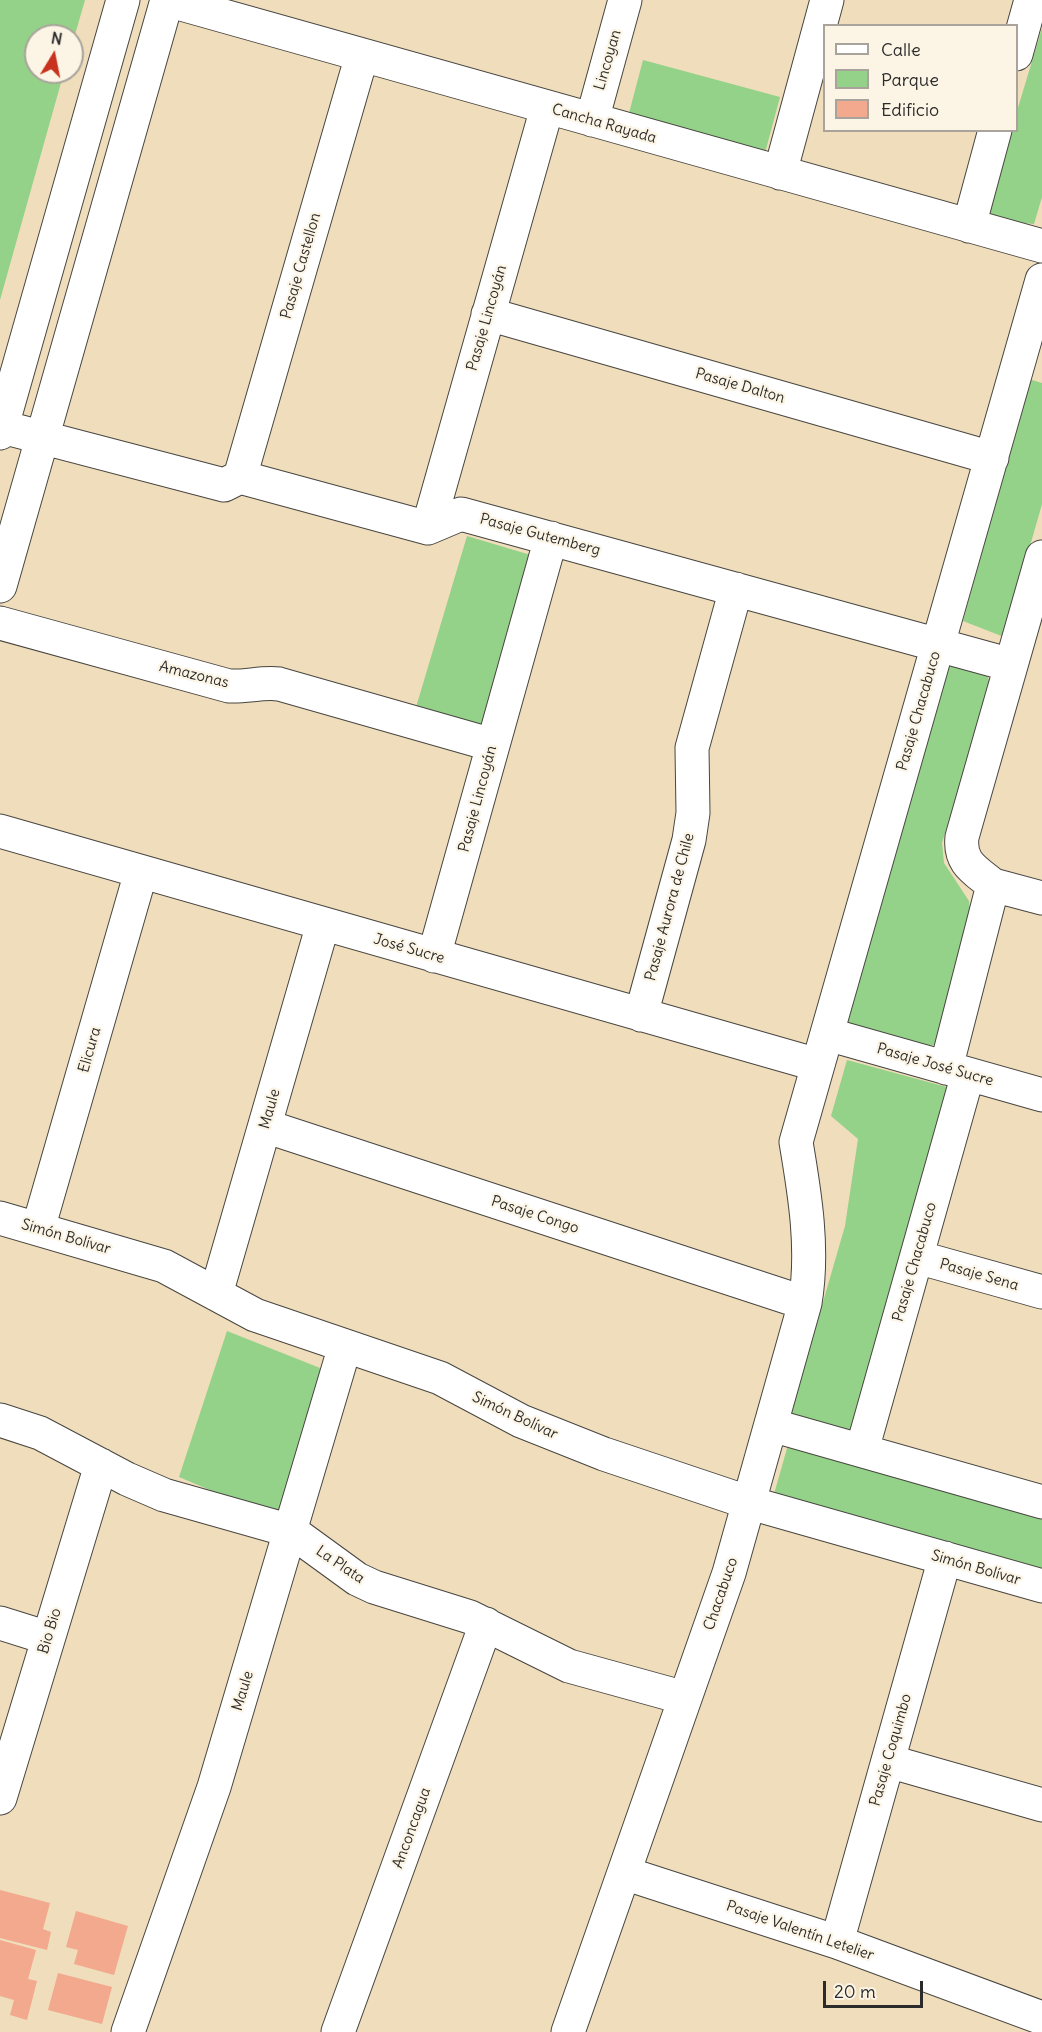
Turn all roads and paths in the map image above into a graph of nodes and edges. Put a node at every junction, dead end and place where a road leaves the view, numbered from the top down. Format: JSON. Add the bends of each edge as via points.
{"nodes":[{"id":1,"x":123,"y":0,"type":"edge"},
{"id":2,"x":167,"y":0,"type":"edge"},
{"id":3,"x":625,"y":0,"type":"edge"},
{"id":4,"x":827,"y":0,"type":"edge"},
{"id":5,"x":1031,"y":0,"type":"edge"},
{"id":6,"x":1018,"y":50,"type":"edge"},
{"id":7,"x":362,"y":55,"type":"junction"},
{"id":8,"x":547,"y":108,"type":"junction"},
{"id":9,"x":592,"y":120,"type":"junction"},
{"id":10,"x":994,"y":132,"type":"edge"},
{"id":11,"x":780,"y":173,"type":"junction"},
{"id":12,"x":969,"y":226,"type":"junction"},
{"id":13,"x":1042,"y":246,"type":"edge"},
{"id":14,"x":1042,"y":280,"type":"edge"},
{"id":15,"x":488,"y":314,"type":"junction"},
{"id":16,"x":1,"y":430,"type":"edge"},
{"id":17,"x":43,"y":437,"type":"junction"},
{"id":18,"x":992,"y":458,"type":"junction"},
{"id":19,"x":240,"y":477,"type":"junction"},
{"id":20,"x":428,"y":528,"type":"junction"},
{"id":21,"x":550,"y":538,"type":"junction"},
{"id":22,"x":1042,"y":557,"type":"edge"},
{"id":23,"x":0,"y":586,"type":"edge"},
{"id":24,"x":736,"y":589,"type":"junction"},
{"id":25,"x":0,"y":623,"type":"edge"},
{"id":26,"x":938,"y":645,"type":"junction"},
{"id":27,"x":1011,"y":665,"type":"junction"},
{"id":28,"x":493,"y":745,"type":"junction"},
{"id":29,"x":0,"y":831,"type":"edge"},
{"id":30,"x":141,"y":872,"type":"junction"},
{"id":31,"x":993,"y":885,"type":"junction"},
{"id":32,"x":1042,"y":898,"type":"edge"},
{"id":33,"x":323,"y":924,"type":"junction"},
{"id":34,"x":434,"y":956,"type":"junction"},
{"id":35,"x":641,"y":1015,"type":"junction"},
{"id":36,"x":827,"y":1034,"type":"junction"},
{"id":37,"x":818,"y":1065,"type":"junction"},
{"id":38,"x":957,"y":1071,"type":"junction"},
{"id":39,"x":1042,"y":1095,"type":"edge"},
{"id":40,"x":265,"y":1126,"type":"junction"},
{"id":41,"x":796,"y":1142,"type":"joint"},
{"id":42,"x":0,"y":1218,"type":"edge"},
{"id":43,"x":38,"y":1229,"type":"junction"},
{"id":44,"x":917,"y":1257,"type":"junction"},
{"id":45,"x":1042,"y":1292,"type":"edge"},
{"id":46,"x":216,"y":1294,"type":"junction"},
{"id":47,"x":805,"y":1303,"type":"junction"},
{"id":48,"x":345,"y":1346,"type":"junction"},
{"id":49,"x":0,"y":1420,"type":"edge"},
{"id":50,"x":771,"y":1425,"type":"junction"},
{"id":51,"x":862,"y":1450,"type":"junction"},
{"id":52,"x":101,"y":1465,"type":"junction"},
{"id":53,"x":1042,"y":1502,"type":"edge"},
{"id":54,"x":750,"y":1503,"type":"junction"},
{"id":55,"x":291,"y":1531,"type":"junction"},
{"id":56,"x":945,"y":1558,"type":"junction"},
{"id":57,"x":1042,"y":1586,"type":"edge"},
{"id":58,"x":0,"y":1623,"type":"edge"},
{"id":59,"x":486,"y":1624,"type":"junction"},
{"id":60,"x":48,"y":1638,"type":"junction"},
{"id":61,"x":686,"y":1698,"type":"junction"},
{"id":62,"x":888,"y":1761,"type":"junction"},
{"id":63,"x":0,"y":1798,"type":"edge"},
{"id":64,"x":1042,"y":1805,"type":"edge"},
{"id":65,"x":624,"y":1873,"type":"junction"},
{"id":66,"x":837,"y":1942,"type":"junction"},
{"id":67,"x":1042,"y":2018,"type":"edge"},
{"id":68,"x":128,"y":2032,"type":"edge"},
{"id":69,"x":338,"y":2032,"type":"edge"},
{"id":70,"x":568,"y":2032,"type":"edge"}],
"edges":[{"from":1,"to":16,"type":"street"},
{"from":2,"to":7,"type":"street","name":"Cancha Rayada"},
{"from":2,"to":17,"type":"street"},
{"from":3,"to":9,"type":"street","name":"Lincoyan"},
{"from":4,"to":11,"type":"street"},
{"from":5,"to":6,"type":"street"},
{"from":7,"to":8,"type":"street","name":"Cancha Rayada"},
{"from":7,"to":19,"type":"street","name":"Pasaje Castellon"},
{"from":8,"to":9,"type":"street","name":"Cancha Rayada"},
{"from":8,"to":15,"type":"street","name":"Pasaje Lincoyán"},
{"from":9,"to":11,"type":"street","name":"Cancha Rayada"},
{"from":10,"to":12,"type":"street"},
{"from":11,"to":12,"type":"street","name":"Cancha Rayada"},
{"from":12,"to":13,"type":"street","name":"Cancha Rayada"},
{"from":14,"to":18,"type":"street","name":"Pasaje Chacabuco"},
{"from":15,"to":18,"type":"street","name":"Pasaje Dalton"},
{"from":15,"to":20,"type":"street","name":"Pasaje Lincoyán"},
{"from":16,"to":17,"type":"street"},
{"from":17,"to":19,"type":"street","via":[[224,486]]},
{"from":17,"to":23,"type":"street"},
{"from":18,"to":26,"type":"street","name":"Pasaje Chacabuco"},
{"from":19,"to":20,"type":"street"},
{"from":20,"to":21,"type":"street","name":"Pasaje Gutemberg","via":[[462,514]]},
{"from":21,"to":24,"type":"street","name":"Pasaje Gutemberg"},
{"from":21,"to":28,"type":"street","name":"Pasaje Lincoyán"},
{"from":22,"to":27,"type":"street"},
{"from":24,"to":26,"type":"street","name":"Pasaje Gutemberg"},
{"from":24,"to":35,"type":"street","name":"Pasaje Aurora de Chile","via":[[692,748],[693,813],[689,840]]},
{"from":25,"to":28,"type":"street","name":"Amazonas","via":[[229,686],[279,684]]},
{"from":26,"to":27,"type":"street","name":"Pasaje Gutemberg"},
{"from":26,"to":36,"type":"street","name":"Pasaje Chacabuco"},
{"from":27,"to":31,"type":"street","via":[[961,848],[970,866]]},
{"from":28,"to":34,"type":"street","name":"Pasaje Lincoyán"},
{"from":29,"to":30,"type":"street","name":"José Sucre"},
{"from":30,"to":33,"type":"street","name":"José Sucre"},
{"from":30,"to":43,"type":"street","name":"Elicura"},
{"from":31,"to":32,"type":"street"},
{"from":31,"to":38,"type":"street","name":"Pasaje Chacabuco"},
{"from":33,"to":34,"type":"street","name":"José Sucre"},
{"from":33,"to":40,"type":"street","name":"Maule"},
{"from":34,"to":35,"type":"street","name":"José Sucre"},
{"from":35,"to":37,"type":"street","name":"José Sucre"},
{"from":36,"to":37,"type":"street","name":"Pasaje Chacabuco"},
{"from":36,"to":38,"type":"street","name":"Pasaje José Sucre"},
{"from":37,"to":41,"type":"street","name":"Pasaje Chacabuco"},
{"from":38,"to":39,"type":"street","name":"Pasaje José Sucre"},
{"from":38,"to":44,"type":"street","name":"Pasaje Chacabuco"},
{"from":40,"to":46,"type":"street","name":"Maule"},
{"from":40,"to":47,"type":"street","name":"Pasaje Congo"},
{"from":41,"to":47,"type":"street","name":"Chacabuco","via":[[805,1195],[810,1274]]},
{"from":42,"to":43,"type":"street","name":"Simón Bolívar"},
{"from":43,"to":46,"type":"street","name":"Simón Bolívar","via":[[164,1266]]},
{"from":44,"to":45,"type":"street","name":"Pasaje Sena"},
{"from":44,"to":51,"type":"street","name":"Pasaje Chacabuco"},
{"from":46,"to":48,"type":"street","name":"Simón Bolívar","via":[[255,1315]]},
{"from":47,"to":50,"type":"street","name":"Chacabuco"},
{"from":48,"to":54,"type":"street","name":"Simón Bolívar","via":[[440,1378],[521,1421],[584,1446]]},
{"from":48,"to":55,"type":"street","name":"Maule"},
{"from":49,"to":52,"type":"street","name":"La Plata","via":[[40,1433]]},
{"from":50,"to":51,"type":"street"},
{"from":50,"to":54,"type":"street","name":"Chacabuco"},
{"from":51,"to":53,"type":"street"},
{"from":52,"to":55,"type":"street","name":"La Plata","via":[[164,1495]]},
{"from":52,"to":60,"type":"street","name":"Bio Bio"},
{"from":54,"to":56,"type":"street","name":"Simón Bolívar"},
{"from":54,"to":61,"type":"street","name":"Chacabuco"},
{"from":55,"to":59,"type":"street","name":"La Plata","via":[[357,1579]]},
{"from":55,"to":68,"type":"street","name":"Maule","via":[[214,1787]]},
{"from":56,"to":57,"type":"street","name":"Simón Bolívar"},
{"from":56,"to":62,"type":"street","name":"Pasaje Coquimbo"},
{"from":58,"to":60,"type":"street"},
{"from":59,"to":61,"type":"street","name":"La Plata","via":[[569,1666]]},
{"from":59,"to":69,"type":"street","name":"Anconcagua"},
{"from":60,"to":63,"type":"street","name":"Bio Bio"},
{"from":61,"to":65,"type":"street","name":"Chacabuco"},
{"from":62,"to":64,"type":"street"},
{"from":62,"to":66,"type":"street","name":"Pasaje Coquimbo"},
{"from":65,"to":66,"type":"street","name":"Pasaje Valentín Letelier"},
{"from":65,"to":70,"type":"street","name":"Chacabuco"},
{"from":66,"to":67,"type":"street","name":"Pasaje Valentín Letelier"}]}
